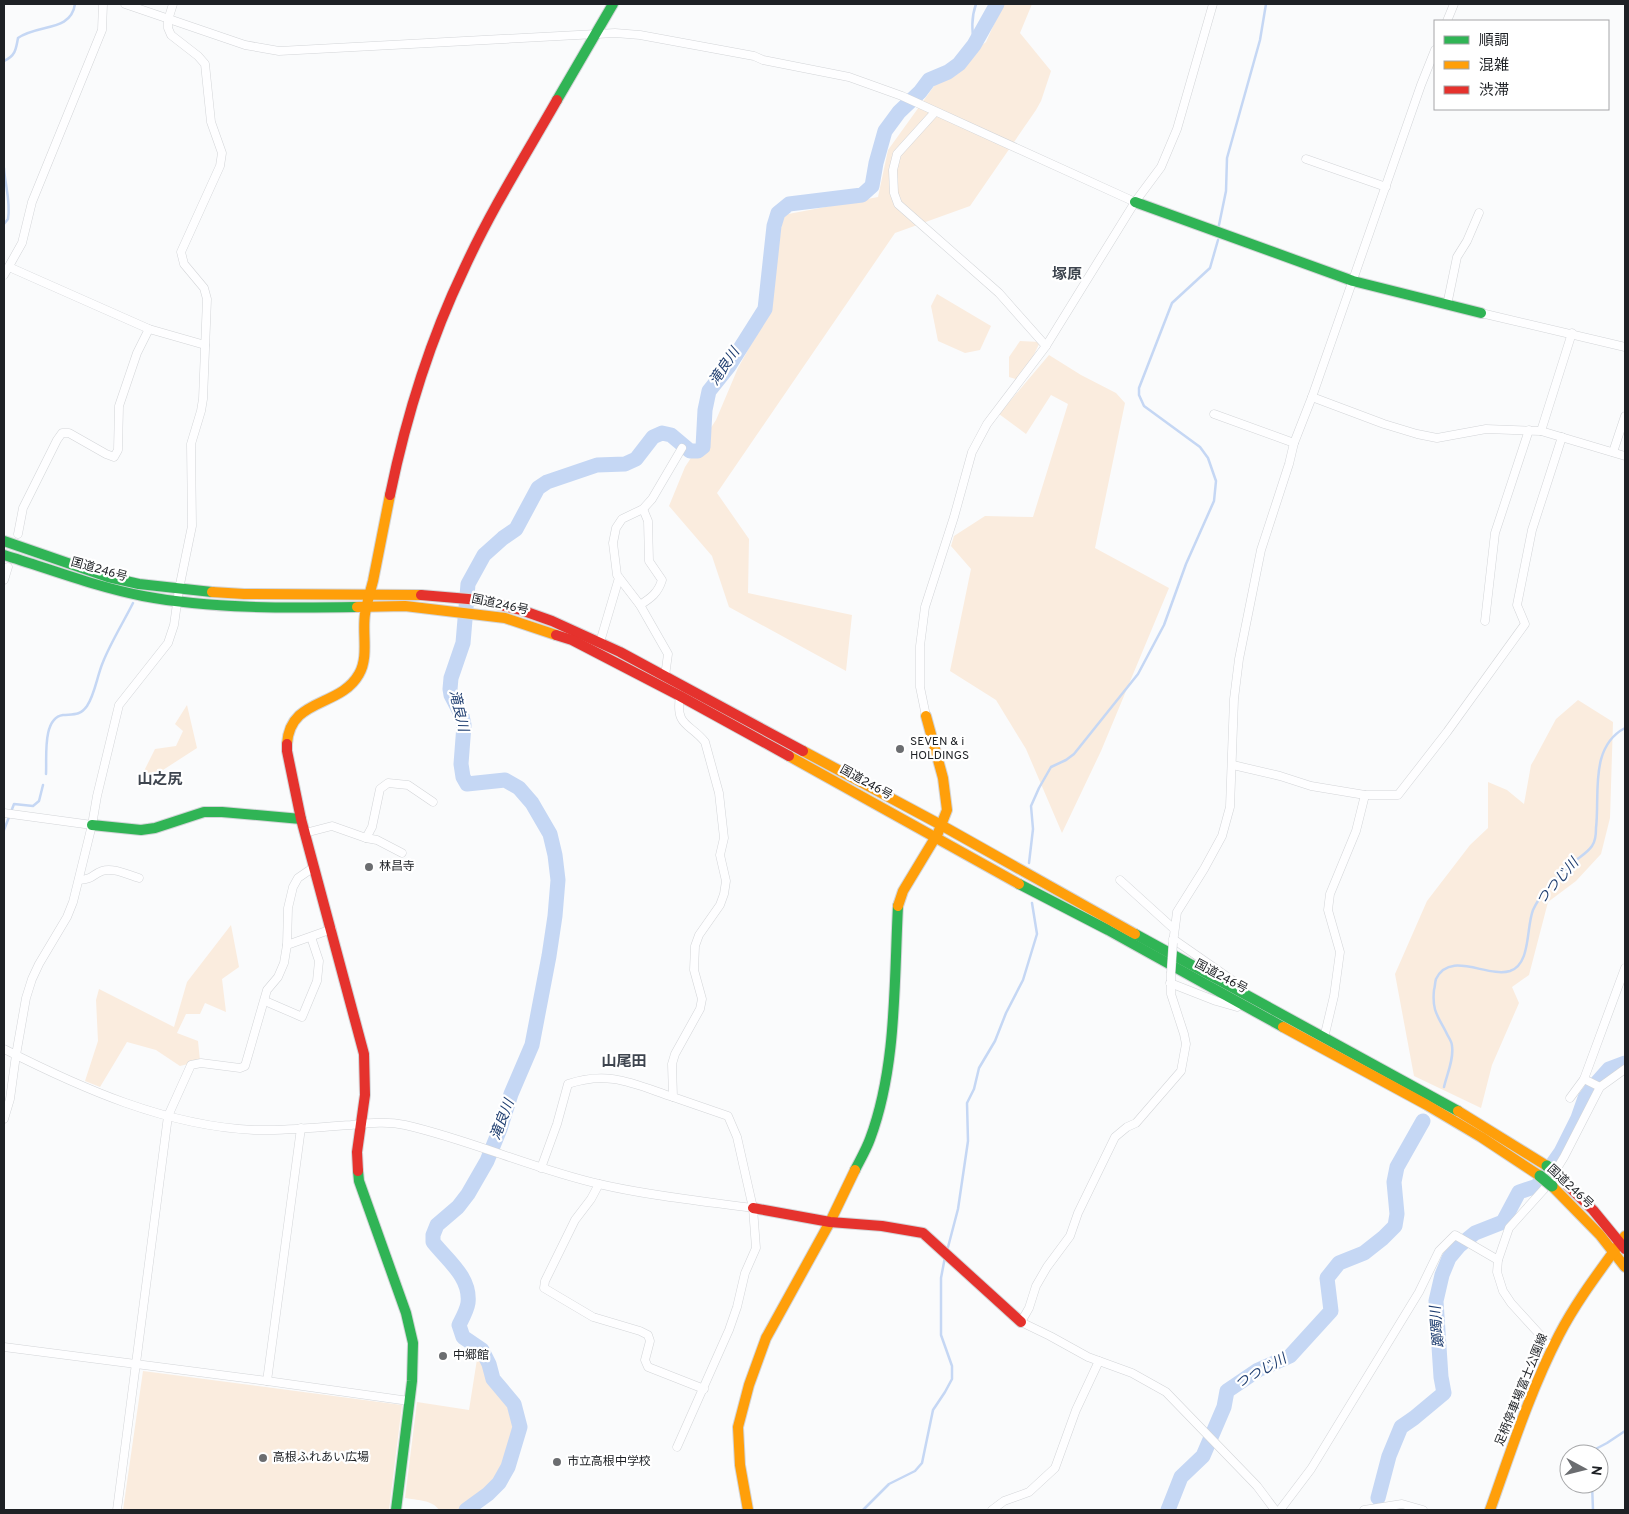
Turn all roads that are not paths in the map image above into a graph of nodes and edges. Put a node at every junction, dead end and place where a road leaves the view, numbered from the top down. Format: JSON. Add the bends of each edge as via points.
{"nodes":[{"id":1,"x":103,"y":4,"type":"edge"},
{"id":2,"x":125,"y":4,"type":"edge"},
{"id":3,"x":173,"y":4,"type":"edge"},
{"id":4,"x":613,"y":4,"type":"edge"},
{"id":5,"x":1213,"y":4,"type":"edge"},
{"id":6,"x":1444,"y":4,"type":"edge"},
{"id":7,"x":1453,"y":6,"type":"edge"},
{"id":8,"x":168,"y":20,"type":"junction"},
{"id":9,"x":1447,"y":20,"type":"edge"},
{"id":10,"x":595,"y":34,"type":"junction"},
{"id":11,"x":1434,"y":52,"type":"edge"},
{"id":12,"x":935,"y":112,"type":"junction"},
{"id":13,"x":1306,"y":160,"type":"dead end"},
{"id":14,"x":1386,"y":187,"type":"junction"},
{"id":15,"x":1135,"y":202,"type":"junction"},
{"id":16,"x":1479,"y":213,"type":"dead end"},
{"id":17,"x":9,"y":267,"type":"junction"},
{"id":18,"x":4,"y":275,"type":"edge"},
{"id":19,"x":1353,"y":281,"type":"junction"},
{"id":20,"x":1447,"y":305,"type":"junction"},
{"id":21,"x":1481,"y":313,"type":"joint"},
{"id":22,"x":149,"y":329,"type":"junction"},
{"id":23,"x":1572,"y":333,"type":"junction"},
{"id":24,"x":205,"y":345,"type":"junction"},
{"id":25,"x":1046,"y":346,"type":"junction"},
{"id":26,"x":1625,"y":347,"type":"edge"},
{"id":27,"x":1312,"y":398,"type":"junction"},
{"id":28,"x":1214,"y":414,"type":"dead end"},
{"id":29,"x":1625,"y":416,"type":"edge"},
{"id":30,"x":1529,"y":430,"type":"junction"},
{"id":31,"x":1541,"y":431,"type":"junction"},
{"id":32,"x":1562,"y":437,"type":"junction"},
{"id":33,"x":1294,"y":443,"type":"junction"},
{"id":34,"x":682,"y":448,"type":"dead end"},
{"id":35,"x":1613,"y":452,"type":"junction"},
{"id":36,"x":1625,"y":456,"type":"edge"},
{"id":37,"x":643,"y":509,"type":"junction"},
{"id":38,"x":18,"y":534,"type":"dead end"},
{"id":39,"x":4,"y":541,"type":"edge"},
{"id":40,"x":4,"y":555,"type":"edge"},
{"id":41,"x":8,"y":567,"type":"dead end"},
{"id":42,"x":619,"y":578,"type":"junction"},
{"id":43,"x":4,"y":580,"type":"edge"},
{"id":44,"x":370,"y":594,"type":"junction"},
{"id":45,"x":178,"y":595,"type":"junction"},
{"id":46,"x":640,"y":605,"type":"junction"},
{"id":47,"x":366,"y":607,"type":"junction"},
{"id":48,"x":1485,"y":621,"type":"dead end"},
{"id":49,"x":600,"y":642,"type":"junction"},
{"id":50,"x":665,"y":676,"type":"junction"},
{"id":51,"x":680,"y":696,"type":"junction"},
{"id":52,"x":926,"y":716,"type":"joint"},
{"id":53,"x":1233,"y":765,"type":"junction"},
{"id":54,"x":1365,"y":795,"type":"junction"},
{"id":55,"x":434,"y":802,"type":"dead end"},
{"id":56,"x":4,"y":813,"type":"edge"},
{"id":57,"x":301,"y":818,"type":"junction"},
{"id":58,"x":92,"y":825,"type":"junction"},
{"id":59,"x":941,"y":825,"type":"junction"},
{"id":60,"x":305,"y":834,"type":"junction"},
{"id":61,"x":935,"y":836,"type":"junction"},
{"id":62,"x":366,"y":838,"type":"junction"},
{"id":63,"x":402,"y":853,"type":"dead end"},
{"id":64,"x":314,"y":868,"type":"junction"},
{"id":65,"x":139,"y":878,"type":"dead end"},
{"id":66,"x":79,"y":880,"type":"junction"},
{"id":67,"x":1120,"y":880,"type":"dead end"},
{"id":68,"x":332,"y":929,"type":"junction"},
{"id":69,"x":1174,"y":929,"type":"junction"},
{"id":70,"x":311,"y":937,"type":"junction"},
{"id":71,"x":1173,"y":941,"type":"junction"},
{"id":72,"x":287,"y":945,"type":"junction"},
{"id":73,"x":1625,"y":968,"type":"edge"},
{"id":74,"x":1170,"y":982,"type":"junction"},
{"id":75,"x":265,"y":1001,"type":"junction"},
{"id":76,"x":1259,"y":1002,"type":"junction"},
{"id":77,"x":1246,"y":1006,"type":"junction"},
{"id":78,"x":1324,"y":1038,"type":"junction"},
{"id":79,"x":4,"y":1049,"type":"edge"},
{"id":80,"x":16,"y":1055,"type":"junction"},
{"id":81,"x":1625,"y":1069,"type":"edge"},
{"id":82,"x":1584,"y":1079,"type":"junction"},
{"id":83,"x":1600,"y":1086,"type":"junction"},
{"id":84,"x":673,"y":1096,"type":"junction"},
{"id":85,"x":1570,"y":1098,"type":"dead end"},
{"id":86,"x":168,"y":1116,"type":"junction"},
{"id":87,"x":4,"y":1120,"type":"edge"},
{"id":88,"x":360,"y":1124,"type":"junction"},
{"id":89,"x":301,"y":1128,"type":"junction"},
{"id":90,"x":541,"y":1168,"type":"junction"},
{"id":91,"x":1555,"y":1181,"type":"junction"},
{"id":92,"x":598,"y":1184,"type":"junction"},
{"id":93,"x":753,"y":1208,"type":"junction"},
{"id":94,"x":830,"y":1222,"type":"junction"},
{"id":95,"x":1621,"y":1245,"type":"edge"},
{"id":96,"x":1498,"y":1260,"type":"junction"},
{"id":97,"x":1625,"y":1268,"type":"edge"},
{"id":98,"x":1020,"y":1322,"type":"junction"},
{"id":99,"x":4,"y":1347,"type":"edge"},
{"id":100,"x":1552,"y":1348,"type":"junction"},
{"id":101,"x":1099,"y":1362,"type":"junction"},
{"id":102,"x":135,"y":1364,"type":"junction"},
{"id":103,"x":266,"y":1381,"type":"junction"},
{"id":104,"x":704,"y":1389,"type":"junction"},
{"id":105,"x":409,"y":1401,"type":"junction"},
{"id":106,"x":677,"y":1447,"type":"dead end"},
{"id":107,"x":117,"y":1510,"type":"edge"},
{"id":108,"x":396,"y":1510,"type":"edge"},
{"id":109,"x":748,"y":1510,"type":"edge"},
{"id":110,"x":992,"y":1510,"type":"edge"},
{"id":111,"x":1275,"y":1510,"type":"edge"},
{"id":112,"x":1280,"y":1510,"type":"edge"},
{"id":113,"x":1364,"y":1510,"type":"edge"},
{"id":114,"x":1423,"y":1510,"type":"edge"},
{"id":115,"x":1490,"y":1510,"type":"edge"}],
"edges":[{"from":1,"to":17,"type":"street","via":[[102,30],[32,202],[22,243]]},
{"from":2,"to":8,"type":"street"},
{"from":3,"to":8,"type":"street"},
{"from":4,"to":10,"type":"main road"},
{"from":5,"to":15,"type":"street","via":[[1177,129],[1161,167]]},
{"from":6,"to":7,"type":"street"},
{"from":7,"to":9,"type":"street"},
{"from":8,"to":10,"type":"street","via":[[246,45],[279,51]]},
{"from":8,"to":24,"type":"street","via":[[171,35],[205,64],[211,122],[222,153],[220,166],[181,252],[184,264],[204,288],[207,299]]},
{"from":10,"to":12,"type":"street","via":[[640,35],[849,77],[918,102]]},
{"from":10,"to":44,"type":"main road","via":[[490,216],[443,316],[398,455]]},
{"from":11,"to":14,"type":"street"},
{"from":12,"to":15,"type":"street"},
{"from":12,"to":25,"type":"street","via":[[897,154],[893,170],[898,204],[999,292]]},
{"from":13,"to":14,"type":"street"},
{"from":14,"to":19,"type":"street"},
{"from":15,"to":19,"type":"main road"},
{"from":15,"to":25,"type":"street"},
{"from":16,"to":20,"type":"street","via":[[1457,257]]},
{"from":17,"to":18,"type":"street"},
{"from":17,"to":22,"type":"street"},
{"from":19,"to":20,"type":"main road"},
{"from":19,"to":27,"type":"street"},
{"from":20,"to":21,"type":"main road"},
{"from":21,"to":23,"type":"street"},
{"from":22,"to":24,"type":"street"},
{"from":22,"to":38,"type":"street","via":[[119,406],[118,450],[114,457],[62,433],[23,508]]},
{"from":23,"to":26,"type":"street"},
{"from":23,"to":31,"type":"street"},
{"from":24,"to":45,"type":"street","via":[[201,411],[191,444],[192,526]]},
{"from":25,"to":52,"type":"street","via":[[986,424],[972,452],[924,607],[920,687]]},
{"from":27,"to":30,"type":"street","via":[[1384,424],[1437,438],[1486,429]]},
{"from":27,"to":33,"type":"street"},
{"from":28,"to":33,"type":"street"},
{"from":29,"to":35,"type":"street"},
{"from":30,"to":31,"type":"street"},
{"from":30,"to":48,"type":"street","via":[[1495,533]]},
{"from":31,"to":32,"type":"street"},
{"from":32,"to":35,"type":"street"},
{"from":32,"to":54,"type":"street","via":[[1532,530],[1517,605],[1525,624],[1398,795]]},
{"from":33,"to":53,"type":"street","via":[[1261,550],[1239,659],[1234,699]]},
{"from":34,"to":37,"type":"street"},
{"from":35,"to":36,"type":"street"},
{"from":37,"to":42,"type":"street","via":[[622,519],[616,528],[614,550]]},
{"from":37,"to":46,"type":"street","via":[[648,521],[649,561],[662,580],[659,590]]},
{"from":39,"to":45,"type":"main road","name":"国道246号","via":[[108,576]]},
{"from":40,"to":45,"type":"main road","name":"国道246号","via":[[144,596]]},
{"from":41,"to":43,"type":"street"},
{"from":42,"to":46,"type":"street"},
{"from":42,"to":49,"type":"street"},
{"from":44,"to":45,"type":"main road","name":"国道246号"},
{"from":44,"to":47,"type":"main road"},
{"from":44,"to":49,"type":"main road","name":"国道246号","via":[[480,600],[552,620]]},
{"from":45,"to":47,"type":"main road","name":"国道246号","via":[[281,608]]},
{"from":45,"to":58,"type":"street","via":[[168,643],[120,706]]},
{"from":46,"to":50,"type":"street","via":[[668,654]]},
{"from":47,"to":51,"type":"main road","name":"国道246号","via":[[405,606],[504,618],[572,640]]},
{"from":47,"to":57,"type":"main road","via":[[360,674],[345,690],[303,711],[288,732],[287,751]]},
{"from":49,"to":50,"type":"main road","name":"国道246号"},
{"from":50,"to":59,"type":"main road","name":"国道246号"},
{"from":51,"to":61,"type":"main road","name":"国道246号"},
{"from":51,"to":84,"type":"street","via":[[681,718],[704,742],[719,793],[724,838],[720,855],[726,881],[720,905],[699,934],[695,946],[694,970],[702,999],[672,1064]]},
{"from":52,"to":59,"type":"main road","via":[[946,796],[947,810]]},
{"from":53,"to":54,"type":"street","via":[[1311,786]]},
{"from":53,"to":69,"type":"street","via":[[1230,807],[1222,836],[1177,912]]},
{"from":54,"to":78,"type":"street","via":[[1356,830],[1330,894],[1328,910],[1340,952]]},
{"from":55,"to":62,"type":"street","via":[[408,785],[388,783],[380,789],[372,827]]},
{"from":56,"to":58,"type":"street"},
{"from":57,"to":58,"type":"main road","via":[[204,812],[141,830]]},
{"from":57,"to":60,"type":"main road"},
{"from":58,"to":66,"type":"street"},
{"from":59,"to":61,"type":"main road"},
{"from":59,"to":76,"type":"main road","name":"国道246号"},
{"from":60,"to":62,"type":"street","via":[[332,826]]},
{"from":60,"to":64,"type":"main road"},
{"from":61,"to":77,"type":"main road","name":"国道246号"},
{"from":61,"to":94,"type":"main road","via":[[898,902],[890,1057],[875,1127]]},
{"from":62,"to":63,"type":"street"},
{"from":64,"to":68,"type":"main road"},
{"from":64,"to":72,"type":"street","via":[[298,878],[293,887],[288,908]]},
{"from":65,"to":66,"type":"street","via":[[102,871],[90,879]]},
{"from":66,"to":80,"type":"street","via":[[67,916],[32,978]]},
{"from":67,"to":69,"type":"street"},
{"from":68,"to":70,"type":"street"},
{"from":68,"to":88,"type":"main road","via":[[364,1054],[365,1095]]},
{"from":69,"to":71,"type":"street"},
{"from":70,"to":72,"type":"street"},
{"from":70,"to":75,"type":"street","via":[[318,961],[317,980],[302,1017]]},
{"from":71,"to":74,"type":"street","bridge":true},
{"from":71,"to":76,"type":"street","via":[[1234,981]]},
{"from":72,"to":75,"type":"street","via":[[278,977],[267,990]]},
{"from":73,"to":82,"type":"street"},
{"from":74,"to":77,"type":"street","via":[[1235,1007]]},
{"from":74,"to":98,"type":"street","via":[[1186,1044],[1181,1071],[1136,1123],[1115,1137],[1070,1236],[1047,1267],[1036,1286],[1030,1308]]},
{"from":75,"to":86,"type":"street","via":[[245,1066],[201,1063],[191,1066]]},
{"from":76,"to":78,"type":"main road","name":"国道246号"},
{"from":77,"to":91,"type":"main road","name":"国道246号","bridge":true,"via":[[1427,1105],[1540,1176]]},
{"from":78,"to":91,"type":"main road","name":"国道246号","bridge":true,"via":[[1483,1125],[1547,1166]]},
{"from":79,"to":80,"type":"street"},
{"from":80,"to":86,"type":"street","via":[[109,1096]]},
{"from":80,"to":87,"type":"street"},
{"from":81,"to":83,"type":"street"},
{"from":82,"to":83,"type":"street"},
{"from":82,"to":85,"type":"street"},
{"from":83,"to":96,"type":"street","via":[[1545,1188],[1509,1228]]},
{"from":84,"to":90,"type":"street","via":[[616,1078],[581,1079],[568,1084]]},
{"from":84,"to":93,"type":"street","via":[[728,1116],[737,1137]]},
{"from":86,"to":89,"type":"street","via":[[254,1130]]},
{"from":86,"to":102,"type":"street"},
{"from":88,"to":89,"type":"street"},
{"from":88,"to":90,"type":"street","via":[[406,1125]]},
{"from":88,"to":105,"type":"main road","via":[[357,1152],[359,1181],[406,1313],[413,1343]]},
{"from":89,"to":103,"type":"street"},
{"from":90,"to":92,"type":"street"},
{"from":91,"to":95,"type":"main road","name":"国道246号","via":[[1580,1214]]},
{"from":92,"to":93,"type":"street"},
{"from":92,"to":104,"type":"street","via":[[575,1220],[544,1288],[593,1317],[648,1335],[650,1341],[645,1360],[648,1367]]},
{"from":93,"to":94,"type":"main road"},
{"from":93,"to":104,"type":"street","via":[[756,1248],[745,1273],[734,1315]]},
{"from":94,"to":98,"type":"main road","via":[[923,1233]]},
{"from":94,"to":109,"type":"main road","via":[[766,1338],[743,1404],[738,1427],[739,1455]]},
{"from":95,"to":97,"type":"main road","name":"国道246号"},
{"from":95,"to":100,"type":"main road","name":"足柄停車場富士公園線","via":[[1584,1292]]},
{"from":96,"to":100,"type":"street","via":[[1497,1272],[1503,1291]]},
{"from":96,"to":112,"type":"street","via":[[1454,1235],[1439,1251],[1419,1292],[1311,1469]]},
{"from":98,"to":101,"type":"street"},
{"from":99,"to":102,"type":"street"},
{"from":100,"to":115,"type":"main road","name":"足柄停車場富士公園線"},
{"from":101,"to":110,"type":"street","via":[[1055,1468],[1029,1492],[1004,1501]]},
{"from":101,"to":111,"type":"street","via":[[1132,1373],[1166,1392],[1257,1486]]},
{"from":102,"to":103,"type":"street"},
{"from":102,"to":107,"type":"street"},
{"from":103,"to":105,"type":"street"},
{"from":104,"to":106,"type":"street"},
{"from":105,"to":108,"type":"main road"},
{"from":113,"to":114,"type":"street","via":[[1402,1504]]}]}
